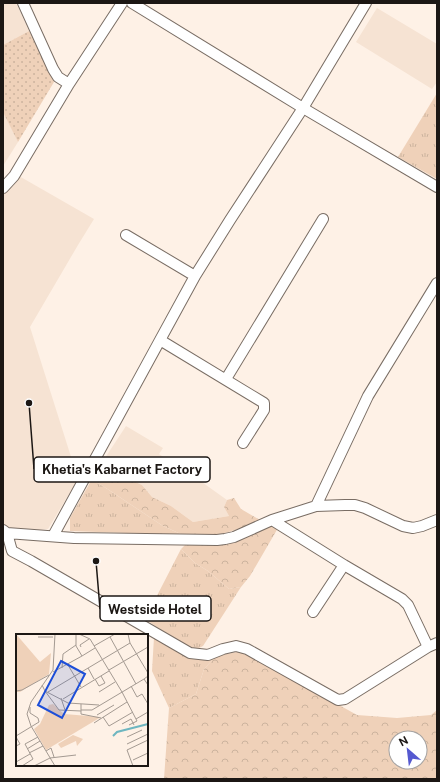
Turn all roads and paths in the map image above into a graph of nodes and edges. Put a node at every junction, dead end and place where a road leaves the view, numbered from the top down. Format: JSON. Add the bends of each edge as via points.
{"nodes":[{"id":1,"x":23,"y":3,"type":"edge"},
{"id":2,"x":122,"y":3,"type":"edge"},
{"id":3,"x":132,"y":3,"type":"edge"},
{"id":4,"x":366,"y":3,"type":"edge"},
{"id":5,"x":70,"y":84,"type":"junction"},
{"id":6,"x":303,"y":108,"type":"junction"},
{"id":7,"x":437,"y":187,"type":"edge"},
{"id":8,"x":3,"y":188,"type":"edge"},
{"id":9,"x":323,"y":218,"type":"dead end"},
{"id":10,"x":126,"y":236,"type":"dead end"},
{"id":11,"x":195,"y":276,"type":"junction"},
{"id":12,"x":437,"y":283,"type":"edge"},
{"id":13,"x":160,"y":340,"type":"junction"},
{"id":14,"x":226,"y":379,"type":"junction"},
{"id":15,"x":243,"y":443,"type":"dead end"},
{"id":16,"x":316,"y":506,"type":"junction"},
{"id":17,"x":272,"y":520,"type":"junction"},
{"id":18,"x":437,"y":520,"type":"edge"},
{"id":19,"x":5,"y":532,"type":"edge"},
{"id":20,"x":53,"y":536,"type":"junction"},
{"id":21,"x":344,"y":565,"type":"junction"},
{"id":22,"x":313,"y":612,"type":"dead end"},
{"id":23,"x":433,"y":645,"type":"edge"}],
"edges":[{"from":1,"to":5,"type":"street","via":[[53,69],[58,77]]},
{"from":2,"to":5,"type":"street"},
{"from":3,"to":6,"type":"street"},
{"from":4,"to":6,"type":"street"},
{"from":5,"to":8,"type":"street","via":[[14,176]]},
{"from":6,"to":7,"type":"street"},
{"from":6,"to":11,"type":"street"},
{"from":9,"to":14,"type":"street"},
{"from":10,"to":11,"type":"street"},
{"from":11,"to":13,"type":"street"},
{"from":12,"to":16,"type":"street","via":[[368,396]]},
{"from":13,"to":14,"type":"street"},
{"from":13,"to":20,"type":"street"},
{"from":14,"to":15,"type":"street","via":[[264,403],[264,410]]},
{"from":16,"to":17,"type":"street"},
{"from":16,"to":18,"type":"street","via":[[355,505],[413,528]]},
{"from":17,"to":20,"type":"street","via":[[221,540]]},
{"from":17,"to":21,"type":"street"},
{"from":19,"to":20,"type":"street"},
{"from":19,"to":23,"type":"street","via":[[12,552],[190,653],[208,655],[236,646],[247,649],[338,700],[345,699]]},
{"from":21,"to":22,"type":"street"},
{"from":21,"to":23,"type":"street","via":[[405,602]]}]}
